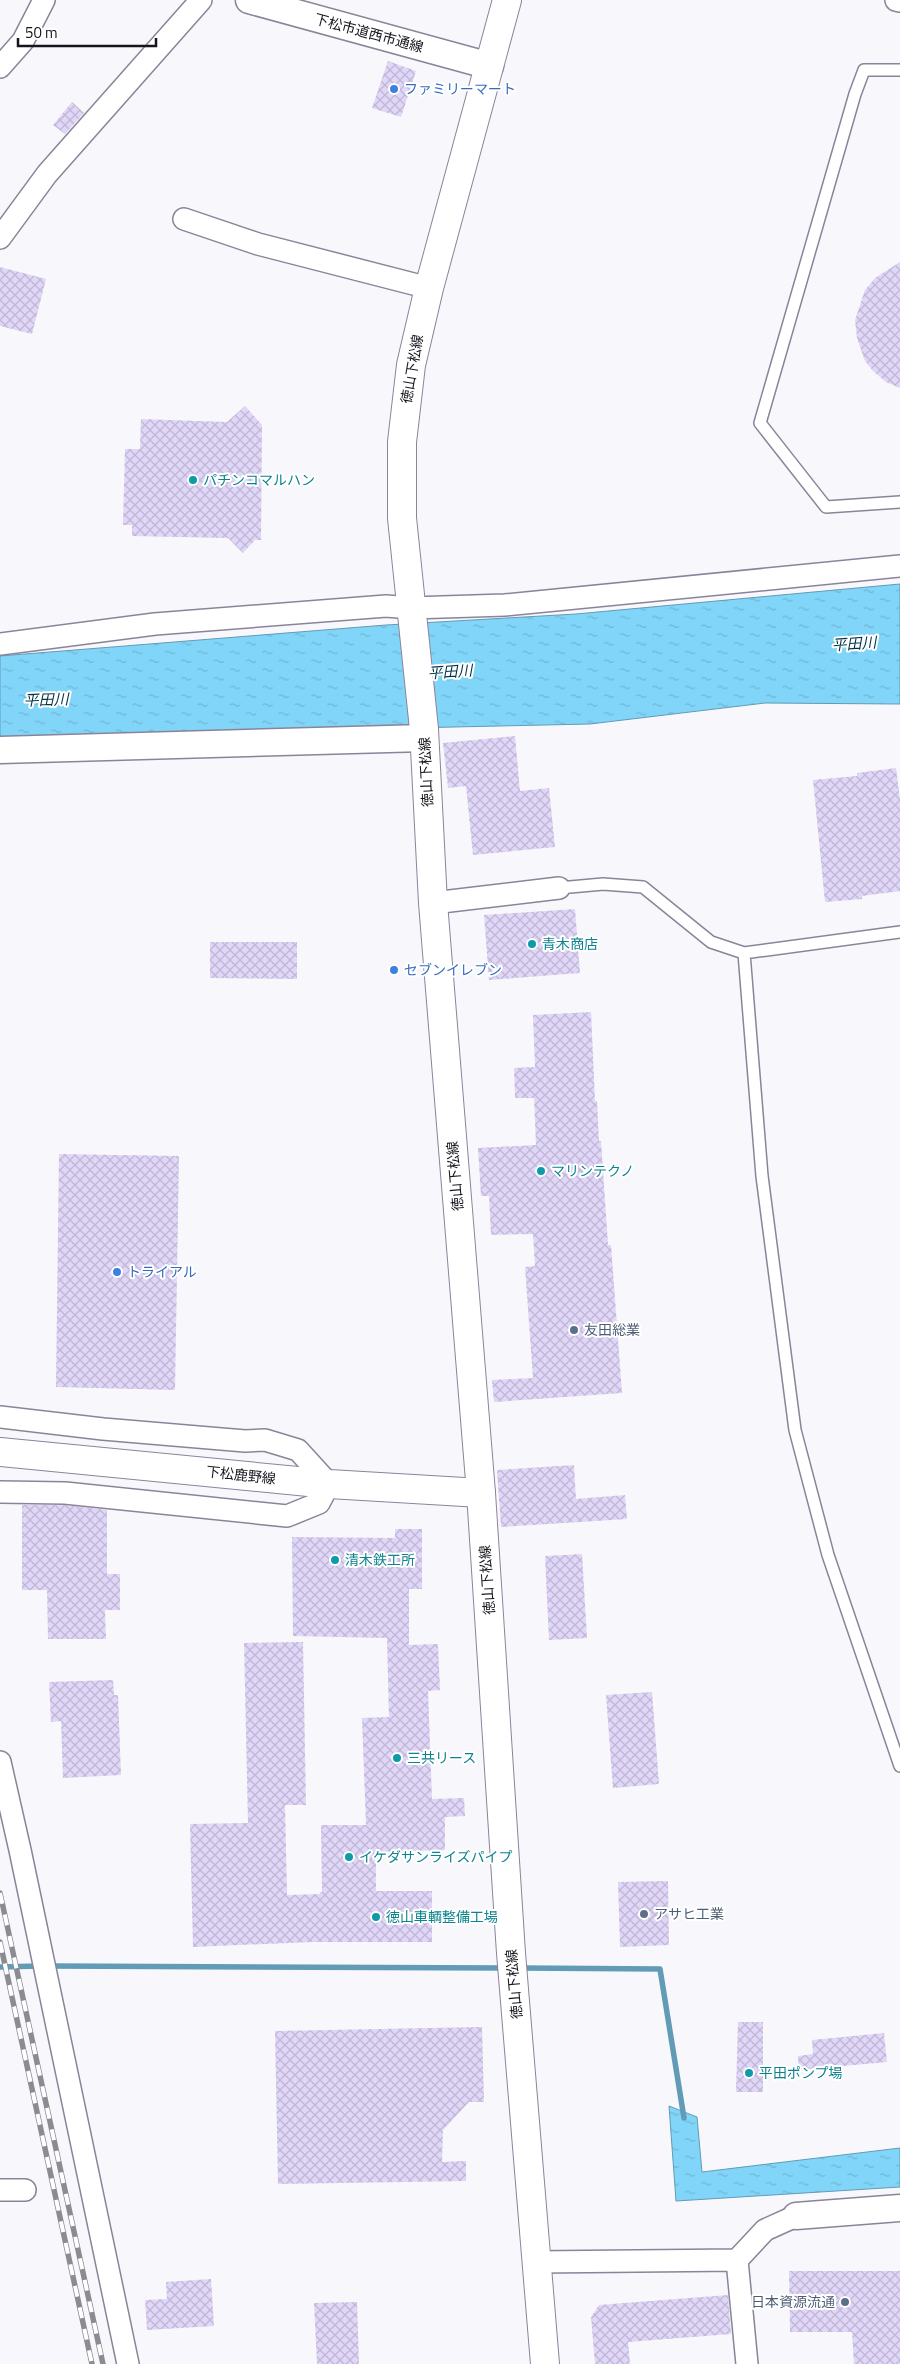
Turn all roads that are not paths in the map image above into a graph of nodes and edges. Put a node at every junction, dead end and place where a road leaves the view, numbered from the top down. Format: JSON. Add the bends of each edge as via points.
{"nodes":[{"id":1,"x":44,"y":0,"type":"edge"},
{"id":2,"x":201,"y":0,"type":"edge"},
{"id":3,"x":249,"y":0,"type":"edge"},
{"id":4,"x":507,"y":0,"type":"edge"},
{"id":5,"x":896,"y":0,"type":"edge"},
{"id":6,"x":900,"y":1,"type":"edge"},
{"id":7,"x":490,"y":66,"type":"junction"},
{"id":8,"x":0,"y":67,"type":"edge"},
{"id":9,"x":900,"y":70,"type":"edge"},
{"id":10,"x":184,"y":219,"type":"dead end"},
{"id":11,"x":0,"y":238,"type":"edge"},
{"id":12,"x":429,"y":288,"type":"junction"},
{"id":13,"x":900,"y":502,"type":"edge"},
{"id":14,"x":900,"y":566,"type":"edge"},
{"id":15,"x":412,"y":611,"type":"junction"},
{"id":16,"x":0,"y":644,"type":"edge"},
{"id":17,"x":424,"y":734,"type":"junction"},
{"id":18,"x":0,"y":750,"type":"edge"},
{"id":19,"x":559,"y":888,"type":"joint"},
{"id":20,"x":432,"y":903,"type":"junction"},
{"id":21,"x":900,"y":932,"type":"edge"},
{"id":22,"x":744,"y":954,"type":"junction"},
{"id":23,"x":0,"y":1416,"type":"edge"},
{"id":24,"x":0,"y":1452,"type":"edge"},
{"id":25,"x":329,"y":1484,"type":"junction"},
{"id":26,"x":0,"y":1492,"type":"edge"},
{"id":27,"x":481,"y":1493,"type":"junction"},
{"id":28,"x":0,"y":1762,"type":"edge"},
{"id":29,"x":900,"y":1766,"type":"edge"},
{"id":30,"x":0,"y":2190,"type":"edge"},
{"id":31,"x":25,"y":2190,"type":"dead end"},
{"id":32,"x":900,"y":2208,"type":"edge"},
{"id":33,"x":796,"y":2216,"type":"joint"},
{"id":34,"x":737,"y":2260,"type":"junction"},
{"id":35,"x":537,"y":2262,"type":"junction"},
{"id":36,"x":128,"y":2364,"type":"edge"},
{"id":37,"x":545,"y":2364,"type":"edge"},
{"id":38,"x":747,"y":2364,"type":"edge"}],
"edges":[{"from":1,"to":8,"type":"street","via":[[23,41]]},
{"from":2,"to":11,"type":"street","via":[[47,174]]},
{"from":3,"to":7,"type":"street","name":"下松市道西市通線"},
{"from":4,"to":7,"type":"main road","name":"徳山下松線"},
{"from":5,"to":6,"type":"street"},
{"from":7,"to":12,"type":"main road","name":"徳山下松線"},
{"from":9,"to":13,"type":"lane","via":[[864,70],[760,423],[826,506]]},
{"from":10,"to":12,"type":"street","via":[[258,244]]},
{"from":12,"to":15,"type":"main road","name":"徳山下松線","via":[[411,365],[402,442],[402,518]]},
{"from":14,"to":15,"type":"street","via":[[505,605]]},
{"from":15,"to":16,"type":"street","via":[[386,606],[154,624]]},
{"from":15,"to":17,"type":"main road","name":"徳山下松線"},
{"from":17,"to":18,"type":"street"},
{"from":17,"to":20,"type":"main road","name":"徳山下松線"},
{"from":19,"to":20,"type":"street"},
{"from":19,"to":22,"type":"lane","via":[[603,884],[643,887],[711,942]]},
{"from":20,"to":27,"type":"main road","name":"徳山下松線"},
{"from":21,"to":22,"type":"lane"},
{"from":22,"to":29,"type":"lane","via":[[762,1176],[795,1430],[828,1555]]},
{"from":23,"to":25,"type":"street","via":[[113,1430],[265,1440],[298,1450]]},
{"from":24,"to":25,"type":"main road","name":"下松鹿野線"},
{"from":25,"to":26,"type":"street","via":[[319,1503],[287,1516],[65,1493]]},
{"from":25,"to":27,"type":"main road","name":"下松鹿野線"},
{"from":27,"to":35,"type":"main road","name":"徳山下松線","via":[[511,1953]]},
{"from":28,"to":36,"type":"street"},
{"from":30,"to":31,"type":"street"},
{"from":32,"to":33,"type":"street"},
{"from":33,"to":34,"type":"street","via":[[766,2230]]},
{"from":34,"to":35,"type":"street"},
{"from":34,"to":38,"type":"street"},
{"from":35,"to":37,"type":"main road","name":"徳山下松線"}]}
